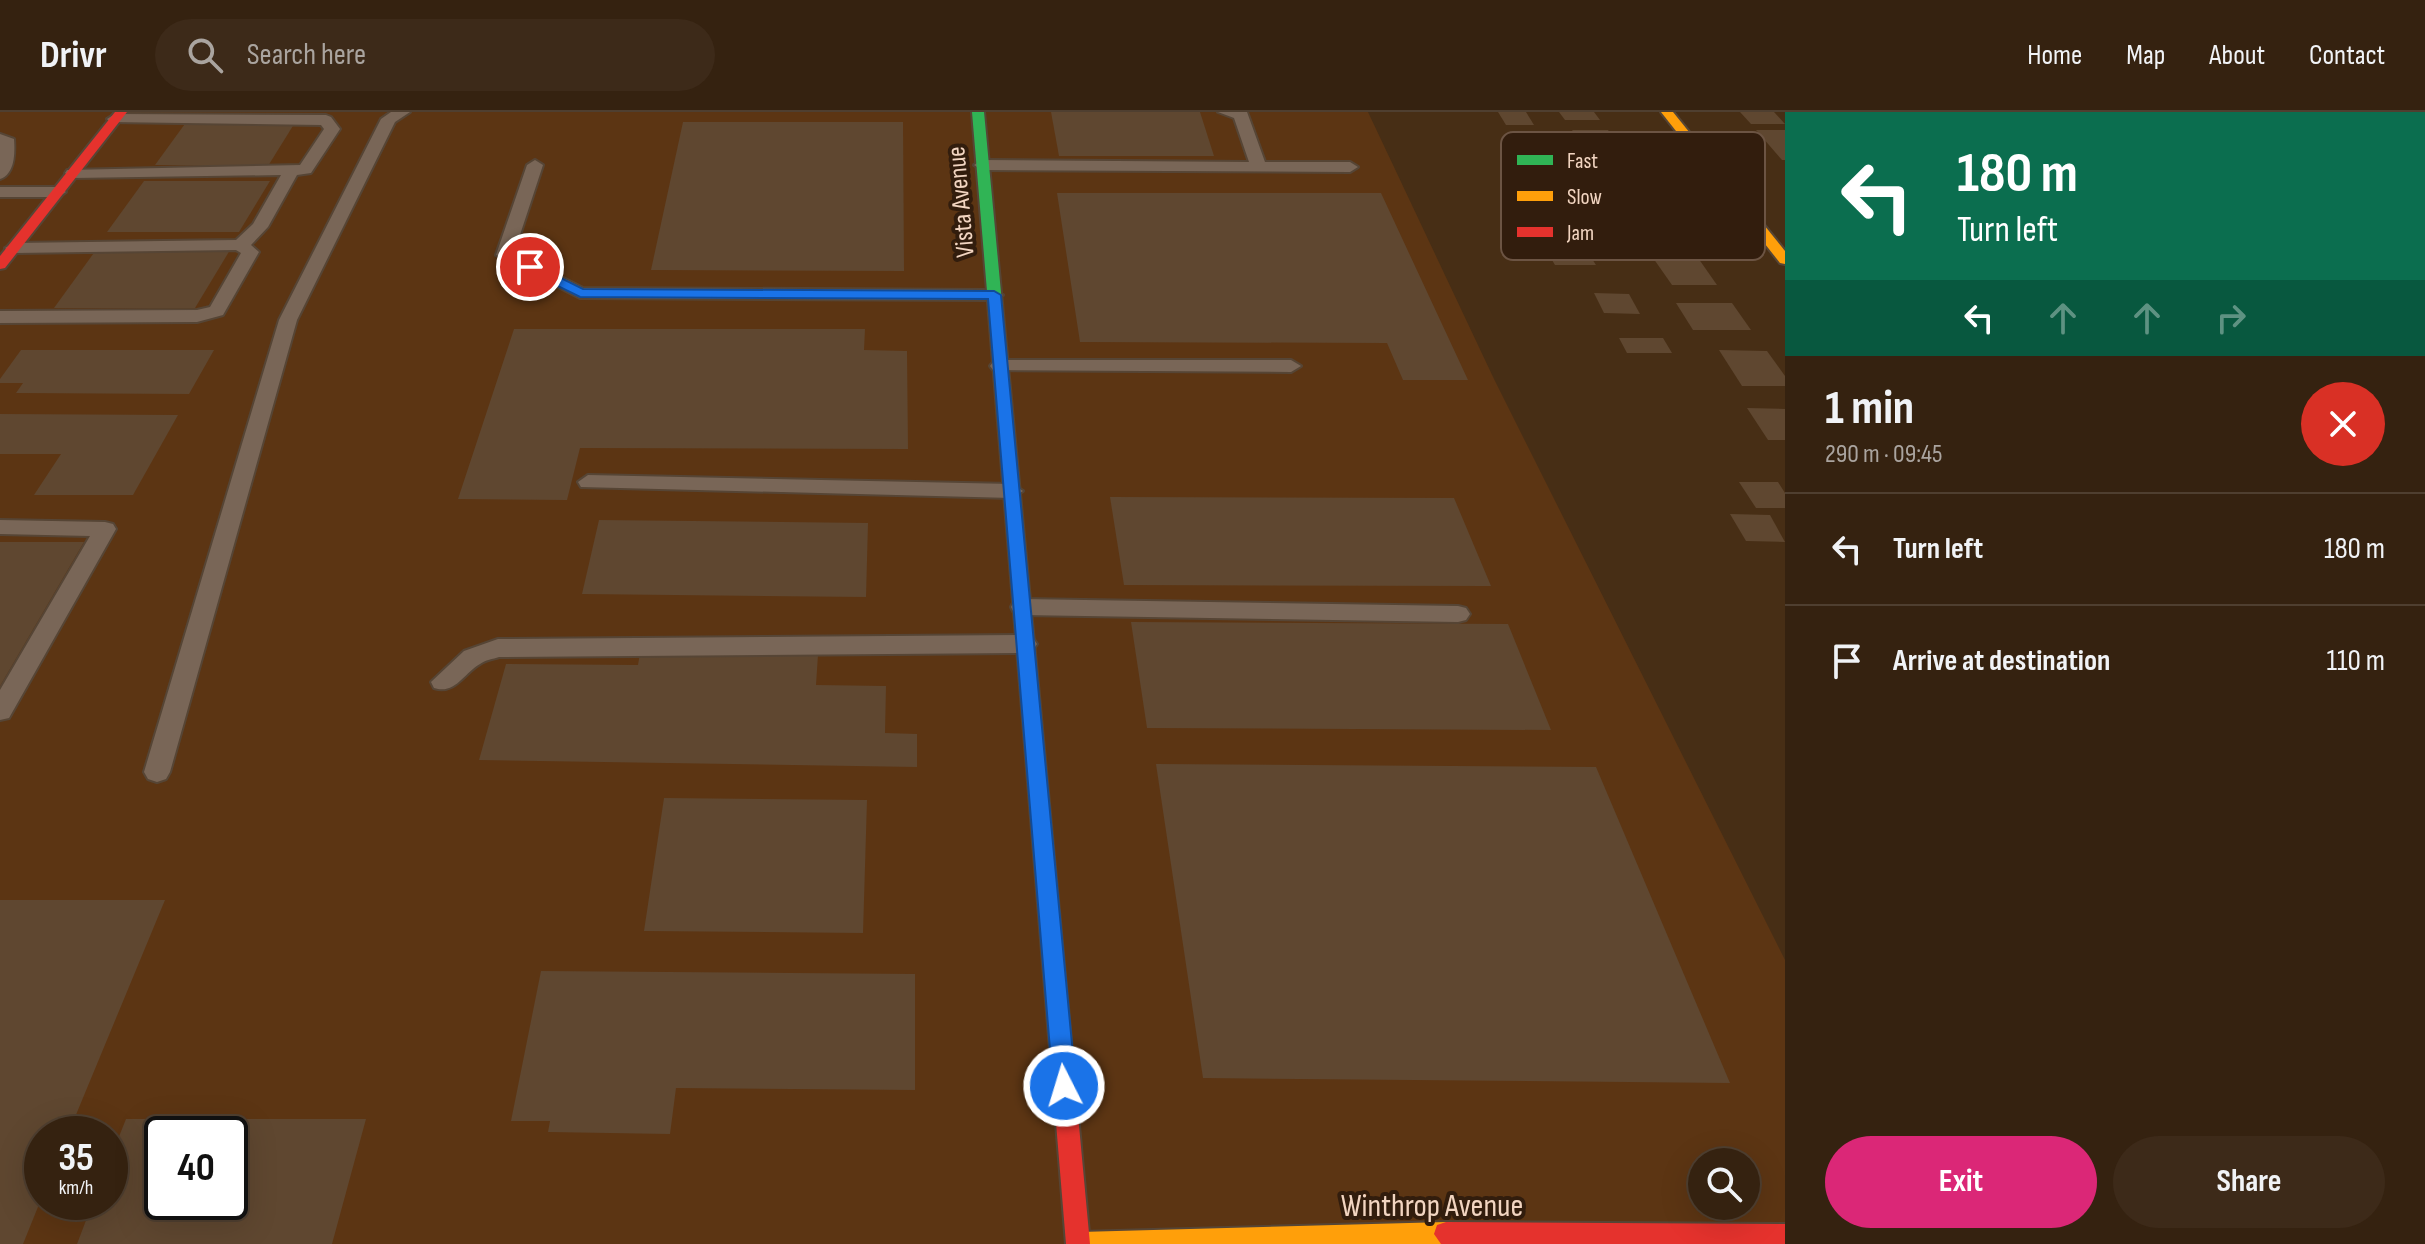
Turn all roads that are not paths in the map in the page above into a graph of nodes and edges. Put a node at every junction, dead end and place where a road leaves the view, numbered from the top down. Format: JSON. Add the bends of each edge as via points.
{"nodes":[{"id":1,"x":191,"y":112,"type":"edge"},
{"id":2,"x":310,"y":112,"type":"edge"},
{"id":3,"x":402,"y":112,"type":"edge"},
{"id":4,"x":978,"y":112,"type":"edge"},
{"id":5,"x":1226,"y":112,"type":"edge"},
{"id":6,"x":1667,"y":112,"type":"edge"},
{"id":7,"x":118,"y":116,"type":"edge"},
{"id":8,"x":1683,"y":132,"type":"edge"},
{"id":9,"x":0,"y":139,"type":"edge"},
{"id":10,"x":535,"y":165,"type":"dead end"},
{"id":11,"x":982,"y":165,"type":"junction"},
{"id":12,"x":1259,"y":167,"type":"junction"},
{"id":13,"x":1350,"y":167,"type":"dead end"},
{"id":14,"x":73,"y":173,"type":"junction"},
{"id":15,"x":290,"y":173,"type":"junction"},
{"id":16,"x":0,"y":174,"type":"edge"},
{"id":17,"x":0,"y":192,"type":"edge"},
{"id":18,"x":58,"y":192,"type":"junction"},
{"id":19,"x":1765,"y":235,"type":"edge"},
{"id":20,"x":240,"y":245,"type":"junction"},
{"id":21,"x":5,"y":256,"type":"edge"},
{"id":22,"x":1785,"y":260,"type":"edge"},
{"id":23,"x":994,"y":295,"type":"junction"},
{"id":24,"x":0,"y":317,"type":"edge"},
{"id":25,"x":1000,"y":366,"type":"junction"},
{"id":26,"x":1291,"y":366,"type":"dead end"},
{"id":27,"x":588,"y":482,"type":"dead end"},
{"id":28,"x":1012,"y":491,"type":"junction"},
{"id":29,"x":0,"y":527,"type":"edge"},
{"id":30,"x":1022,"y":607,"type":"junction"},
{"id":31,"x":1458,"y":614,"type":"dead end"},
{"id":32,"x":1025,"y":644,"type":"junction"},
{"id":33,"x":443,"y":682,"type":"dead end"},
{"id":34,"x":0,"y":711,"type":"edge"},
{"id":35,"x":157,"y":772,"type":"dead end"},
{"id":36,"x":1785,"y":1236,"type":"edge"},
{"id":37,"x":1406,"y":1239,"type":"edge"},
{"id":38,"x":1665,"y":1240,"type":"edge"},
{"id":39,"x":1079,"y":1244,"type":"edge"}],
"edges":[{"from":1,"to":2,"type":"lane"},
{"from":3,"to":35,"type":"lane","via":[[389,119],[288,320]]},
{"from":4,"to":11,"type":"street","name":"Vista Avenue"},
{"from":5,"to":12,"type":"lane","via":[[1241,115]]},
{"from":6,"to":8,"type":"street"},
{"from":7,"to":14,"type":"street"},
{"from":7,"to":15,"type":"lane","via":[[326,120],[332,129],[305,170]]},
{"from":9,"to":16,"type":"lane","via":[[6,139],[7,156]]},
{"from":10,"to":23,"type":"lane","via":[[505,255],[580,293]]},
{"from":11,"to":12,"type":"lane"},
{"from":11,"to":23,"type":"street","name":"Vista Avenue"},
{"from":12,"to":13,"type":"lane"},
{"from":14,"to":15,"type":"lane"},
{"from":14,"to":18,"type":"street"},
{"from":15,"to":20,"type":"lane","via":[[260,227]]},
{"from":17,"to":18,"type":"lane"},
{"from":18,"to":21,"type":"street"},
{"from":19,"to":22,"type":"street"},
{"from":20,"to":21,"type":"lane"},
{"from":20,"to":24,"type":"lane","via":[[250,252],[217,311],[197,316]]},
{"from":23,"to":25,"type":"street","name":"Vista Avenue"},
{"from":25,"to":26,"type":"lane"},
{"from":25,"to":28,"type":"street","name":"Vista Avenue"},
{"from":27,"to":28,"type":"lane"},
{"from":28,"to":30,"type":"street","name":"Vista Avenue"},
{"from":29,"to":34,"type":"lane","via":[[105,529]]},
{"from":30,"to":31,"type":"lane"},
{"from":30,"to":32,"type":"street","name":"Vista Avenue"},
{"from":32,"to":33,"type":"lane","via":[[498,648],[472,657]]},
{"from":32,"to":39,"type":"street","name":"Vista Avenue"},
{"from":36,"to":38,"type":"street","name":"Winthrop Avenue"},
{"from":37,"to":38,"type":"street","name":"Winthrop Avenue"},
{"from":37,"to":39,"type":"street","name":"Winthrop Avenue"}]}
